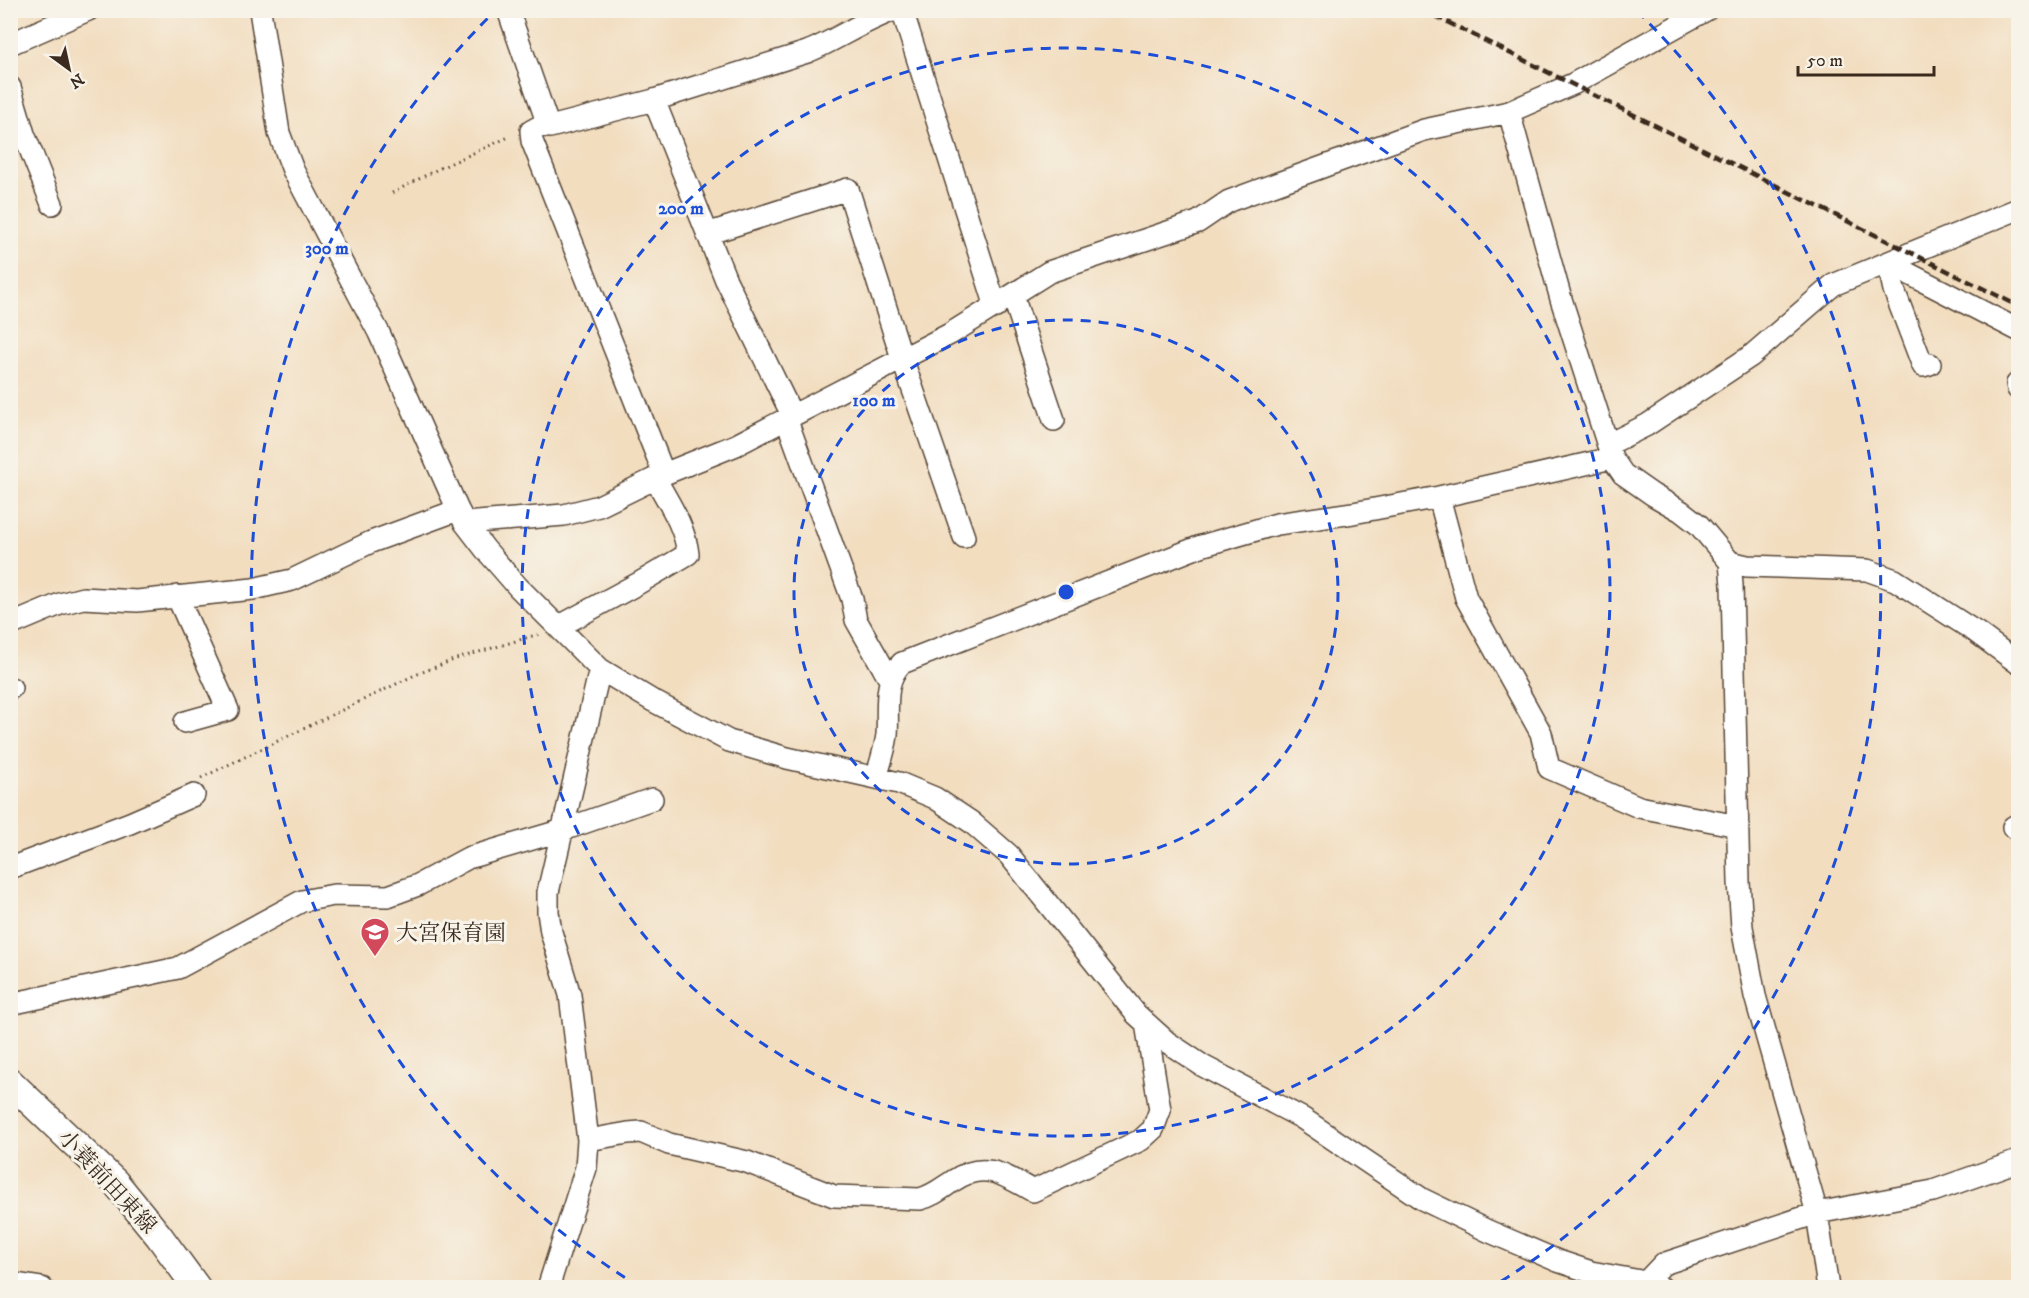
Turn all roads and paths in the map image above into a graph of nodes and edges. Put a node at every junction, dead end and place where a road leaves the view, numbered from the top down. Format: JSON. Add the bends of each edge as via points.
{"nodes":[{"id":1,"x":88,"y":10,"type":"edge"},
{"id":2,"x":260,"y":10,"type":"edge"},
{"id":3,"x":508,"y":10,"type":"edge"},
{"id":4,"x":895,"y":10,"type":"edge"},
{"id":5,"x":902,"y":10,"type":"edge"},
{"id":6,"x":1706,"y":10,"type":"edge"},
{"id":7,"x":10,"y":44,"type":"edge"},
{"id":8,"x":10,"y":87,"type":"edge"},
{"id":9,"x":654,"y":100,"type":"junction"},
{"id":10,"x":1509,"y":112,"type":"junction"},
{"id":11,"x":537,"y":128,"type":"junction"},
{"id":12,"x":392,"y":193,"type":"dead end"},
{"id":13,"x":52,"y":204,"type":"dead end"},
{"id":14,"x":2019,"y":209,"type":"edge"},
{"id":15,"x":707,"y":234,"type":"junction"},
{"id":16,"x":1888,"y":263,"type":"junction"},
{"id":17,"x":1004,"y":301,"type":"junction"},
{"id":18,"x":2019,"y":330,"type":"edge"},
{"id":19,"x":902,"y":358,"type":"junction"},
{"id":20,"x":1930,"y":364,"type":"dead end"},
{"id":21,"x":2019,"y":383,"type":"edge"},
{"id":22,"x":2019,"y":389,"type":"edge"},
{"id":23,"x":789,"y":416,"type":"junction"},
{"id":24,"x":1054,"y":420,"type":"dead end"},
{"id":25,"x":1610,"y":451,"type":"junction"},
{"id":26,"x":659,"y":476,"type":"junction"},
{"id":27,"x":1438,"y":497,"type":"junction"},
{"id":28,"x":461,"y":516,"type":"junction"},
{"id":29,"x":964,"y":537,"type":"dead end"},
{"id":30,"x":1730,"y":562,"type":"junction"},
{"id":31,"x":177,"y":596,"type":"junction"},
{"id":32,"x":10,"y":625,"type":"edge"},
{"id":33,"x":558,"y":627,"type":"junction"},
{"id":34,"x":2019,"y":663,"type":"edge"},
{"id":35,"x":600,"y":669,"type":"junction"},
{"id":36,"x":890,"y":680,"type":"junction"},
{"id":37,"x":185,"y":722,"type":"dead end"},
{"id":38,"x":876,"y":778,"type":"junction"},
{"id":39,"x":194,"y":788,"type":"joint"},
{"id":40,"x":652,"y":800,"type":"dead end"},
{"id":41,"x":1738,"y":826,"type":"junction"},
{"id":42,"x":563,"y":830,"type":"junction"},
{"id":43,"x":10,"y":868,"type":"edge"},
{"id":44,"x":10,"y":1004,"type":"edge"},
{"id":45,"x":1146,"y":1023,"type":"junction"},
{"id":46,"x":10,"y":1082,"type":"edge"},
{"id":47,"x":588,"y":1140,"type":"junction"},
{"id":48,"x":2019,"y":1161,"type":"edge"},
{"id":49,"x":1817,"y":1213,"type":"junction"},
{"id":50,"x":1590,"y":1280,"type":"edge"},
{"id":51,"x":10,"y":1283,"type":"edge"},
{"id":52,"x":1654,"y":1285,"type":"edge"},
{"id":53,"x":42,"y":1287,"type":"edge"},
{"id":54,"x":197,"y":1287,"type":"edge"},
{"id":55,"x":548,"y":1287,"type":"edge"},
{"id":56,"x":1828,"y":1287,"type":"edge"}],
"edges":[{"from":1,"to":7,"type":"street"},
{"from":2,"to":28,"type":"street","via":[[279,133],[293,170],[379,333]]},
{"from":3,"to":11,"type":"street","via":[[546,119]]},
{"from":4,"to":9,"type":"street","via":[[807,52]]},
{"from":5,"to":17,"type":"street"},
{"from":6,"to":10,"type":"street","via":[[1573,84]]},
{"from":8,"to":13,"type":"street"},
{"from":9,"to":11,"type":"street"},
{"from":9,"to":15,"type":"street"},
{"from":10,"to":17,"type":"street","via":[[1424,130],[1229,201],[1197,222],[1049,272]]},
{"from":10,"to":25,"type":"street","via":[[1561,298]]},
{"from":11,"to":12,"type":"path","via":[[507,137]]},
{"from":11,"to":26,"type":"street","via":[[532,141]]},
{"from":14,"to":16,"type":"street"},
{"from":15,"to":19,"type":"street","via":[[848,189]]},
{"from":15,"to":23,"type":"street"},
{"from":16,"to":18,"type":"street"},
{"from":16,"to":20,"type":"street","via":[[1894,290],[1923,366]]},
{"from":16,"to":25,"type":"street","via":[[1833,285],[1750,357]]},
{"from":17,"to":19,"type":"street"},
{"from":17,"to":24,"type":"street"},
{"from":19,"to":23,"type":"street"},
{"from":19,"to":29,"type":"street"},
{"from":21,"to":22,"type":"street"},
{"from":23,"to":26,"type":"street","via":[[736,445]]},
{"from":23,"to":36,"type":"street","via":[[856,620]]},
{"from":25,"to":27,"type":"street"},
{"from":25,"to":30,"type":"street","via":[[1623,474],[1699,525]]},
{"from":26,"to":28,"type":"street","via":[[599,506],[564,515]]},
{"from":26,"to":33,"type":"street","via":[[687,542],[688,554]]},
{"from":27,"to":36,"type":"street","via":[[1277,524],[1201,546],[902,663]]},
{"from":27,"to":41,"type":"street","via":[[1466,598],[1541,733],[1549,768],[1639,807]]},
{"from":28,"to":31,"type":"street","via":[[371,542],[292,580],[253,589]]},
{"from":28,"to":33,"type":"street","via":[[518,587]]},
{"from":30,"to":34,"type":"street","via":[[1746,566],[1867,570],[1895,580]]},
{"from":30,"to":41,"type":"street"},
{"from":31,"to":32,"type":"street","via":[[137,601],[83,598]]},
{"from":31,"to":37,"type":"street","via":[[228,710]]},
{"from":33,"to":35,"type":"street"},
{"from":33,"to":39,"type":"path","via":[[415,675]]},
{"from":35,"to":38,"type":"street","via":[[729,741]]},
{"from":35,"to":42,"type":"street"},
{"from":36,"to":38,"type":"street","via":[[886,737]]},
{"from":38,"to":45,"type":"street","via":[[935,798],[1009,855]]},
{"from":39,"to":43,"type":"street","via":[[130,824]]},
{"from":40,"to":42,"type":"street"},
{"from":41,"to":49,"type":"street","via":[[1742,927],[1752,984]]},
{"from":42,"to":44,"type":"street","via":[[468,858],[388,896],[334,895],[302,901],[178,968]]},
{"from":42,"to":47,"type":"street","via":[[548,892],[548,912],[570,995]]},
{"from":45,"to":47,"type":"street","via":[[1160,1110],[1153,1130],[1141,1140],[1033,1191],[1003,1175],[981,1170],[966,1172],[920,1199],[834,1196],[747,1162],[669,1144],[641,1132]]},
{"from":45,"to":50,"type":"street","via":[[1203,1066],[1302,1118],[1422,1199],[1558,1261]]},
{"from":46,"to":54,"type":"main road","name":"小蓑前田東線","via":[[114,1182]]},
{"from":47,"to":55,"type":"street","via":[[586,1168]]},
{"from":48,"to":49,"type":"street","via":[[1933,1191]]},
{"from":49,"to":52,"type":"street","via":[[1663,1264]]},
{"from":49,"to":56,"type":"street"},
{"from":50,"to":52,"type":"street"},
{"from":51,"to":53,"type":"street"}]}
